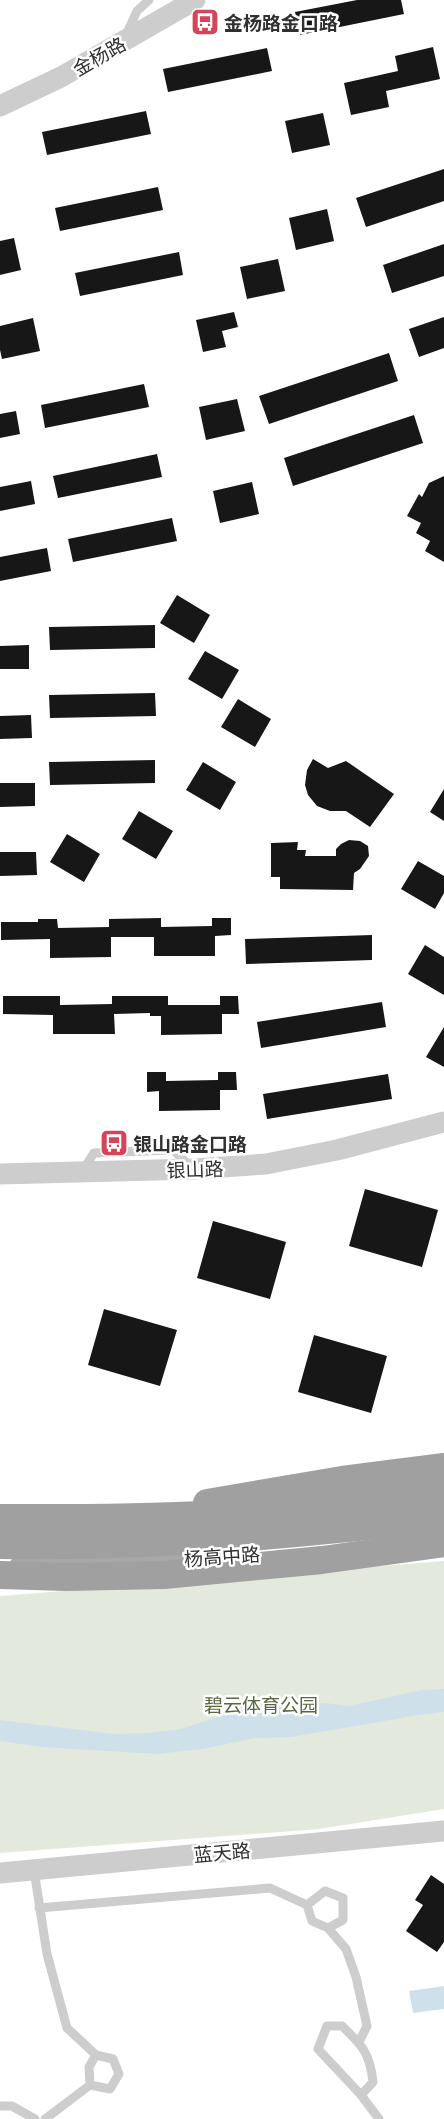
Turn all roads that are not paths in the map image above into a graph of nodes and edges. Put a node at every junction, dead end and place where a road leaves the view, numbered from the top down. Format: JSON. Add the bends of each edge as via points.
{"nodes":[{"id":1,"x":149,"y":0,"type":"edge"},
{"id":2,"x":195,"y":0,"type":"edge"},
{"id":3,"x":122,"y":42,"type":"junction"},
{"id":4,"x":0,"y":106,"type":"edge"},
{"id":5,"x":444,"y":1122,"type":"edge"},
{"id":6,"x":0,"y":1174,"type":"edge"},
{"id":7,"x":444,"y":1467,"type":"edge"},
{"id":8,"x":444,"y":1480,"type":"edge"},
{"id":9,"x":444,"y":1492,"type":"edge"},
{"id":10,"x":207,"y":1503,"type":"junction"},
{"id":11,"x":0,"y":1506,"type":"edge"},
{"id":12,"x":150,"y":1507,"type":"junction"},
{"id":13,"x":444,"y":1517,"type":"edge"},
{"id":14,"x":0,"y":1518,"type":"edge"},
{"id":15,"x":444,"y":1531,"type":"edge"},
{"id":16,"x":0,"y":1540,"type":"edge"},
{"id":17,"x":444,"y":1544,"type":"edge"},
{"id":18,"x":0,"y":1545,"type":"edge"},
{"id":19,"x":0,"y":1569,"type":"edge"},
{"id":20,"x":0,"y":1575,"type":"edge"},
{"id":21,"x":444,"y":1831,"type":"edge"},
{"id":22,"x":34,"y":1870,"type":"junction"},
{"id":23,"x":0,"y":1873,"type":"edge"},
{"id":24,"x":307,"y":1905,"type":"junction"},
{"id":25,"x":39,"y":1908,"type":"junction"},
{"id":26,"x":328,"y":1928,"type":"junction"},
{"id":27,"x":359,"y":2042,"type":"junction"},
{"id":28,"x":96,"y":2055,"type":"junction"},
{"id":29,"x":90,"y":2085,"type":"junction"},
{"id":30,"x":361,"y":2095,"type":"junction"},
{"id":31,"x":0,"y":2106,"type":"edge"},
{"id":32,"x":35,"y":2119,"type":"edge"},
{"id":33,"x":45,"y":2119,"type":"edge"},
{"id":34,"x":379,"y":2119,"type":"edge"}],
"edges":[{"from":1,"to":3,"type":"lane","via":[[138,11]]},
{"from":2,"to":3,"type":"street","name":"金杨路"},
{"from":3,"to":4,"type":"street","name":"金杨路","via":[[61,77]]},
{"from":5,"to":6,"type":"street","name":"银山路","via":[[266,1164]]},
{"from":7,"to":10,"type":"highway"},
{"from":8,"to":10,"type":"main road","via":[[285,1501]]},
{"from":9,"to":14,"type":"highway","bridge":true,"via":[[241,1513]]},
{"from":10,"to":12,"type":"main road"},
{"from":11,"to":12,"type":"main road"},
{"from":12,"to":16,"type":"main road","via":[[55,1532]]},
{"from":13,"to":18,"type":"highway","name":"杨高中路","bridge":true,"via":[[240,1539]]},
{"from":15,"to":19,"type":"main road","name":"杨高中路","via":[[307,1550],[200,1558],[75,1561]]},
{"from":17,"to":20,"type":"highway","via":[[164,1575]]},
{"from":21,"to":22,"type":"street","name":"蓝天路"},
{"from":22,"to":23,"type":"street","name":"蓝天路"},
{"from":22,"to":25,"type":"lane"},
{"from":24,"to":25,"type":"lane","via":[[270,1888]]},
{"from":24,"to":26,"type":"lane","via":[[312,1921]]},
{"from":24,"to":26,"type":"lane","via":[[325,1891],[343,1898],[344,1920]]},
{"from":25,"to":28,"type":"lane","via":[[47,1954],[67,2028]]},
{"from":26,"to":27,"type":"lane","via":[[346,1949],[356,1977],[367,2026]]},
{"from":27,"to":30,"type":"lane","via":[[371,2062],[373,2082]]},
{"from":27,"to":30,"type":"lane","via":[[342,2026],[326,2026],[318,2048]]},
{"from":28,"to":29,"type":"lane","via":[[89,2066]]},
{"from":28,"to":29,"type":"lane","via":[[114,2060],[119,2074],[110,2088]]},
{"from":29,"to":33,"type":"lane"},
{"from":30,"to":34,"type":"lane"},
{"from":31,"to":32,"type":"lane","via":[[12,2106]]}]}
